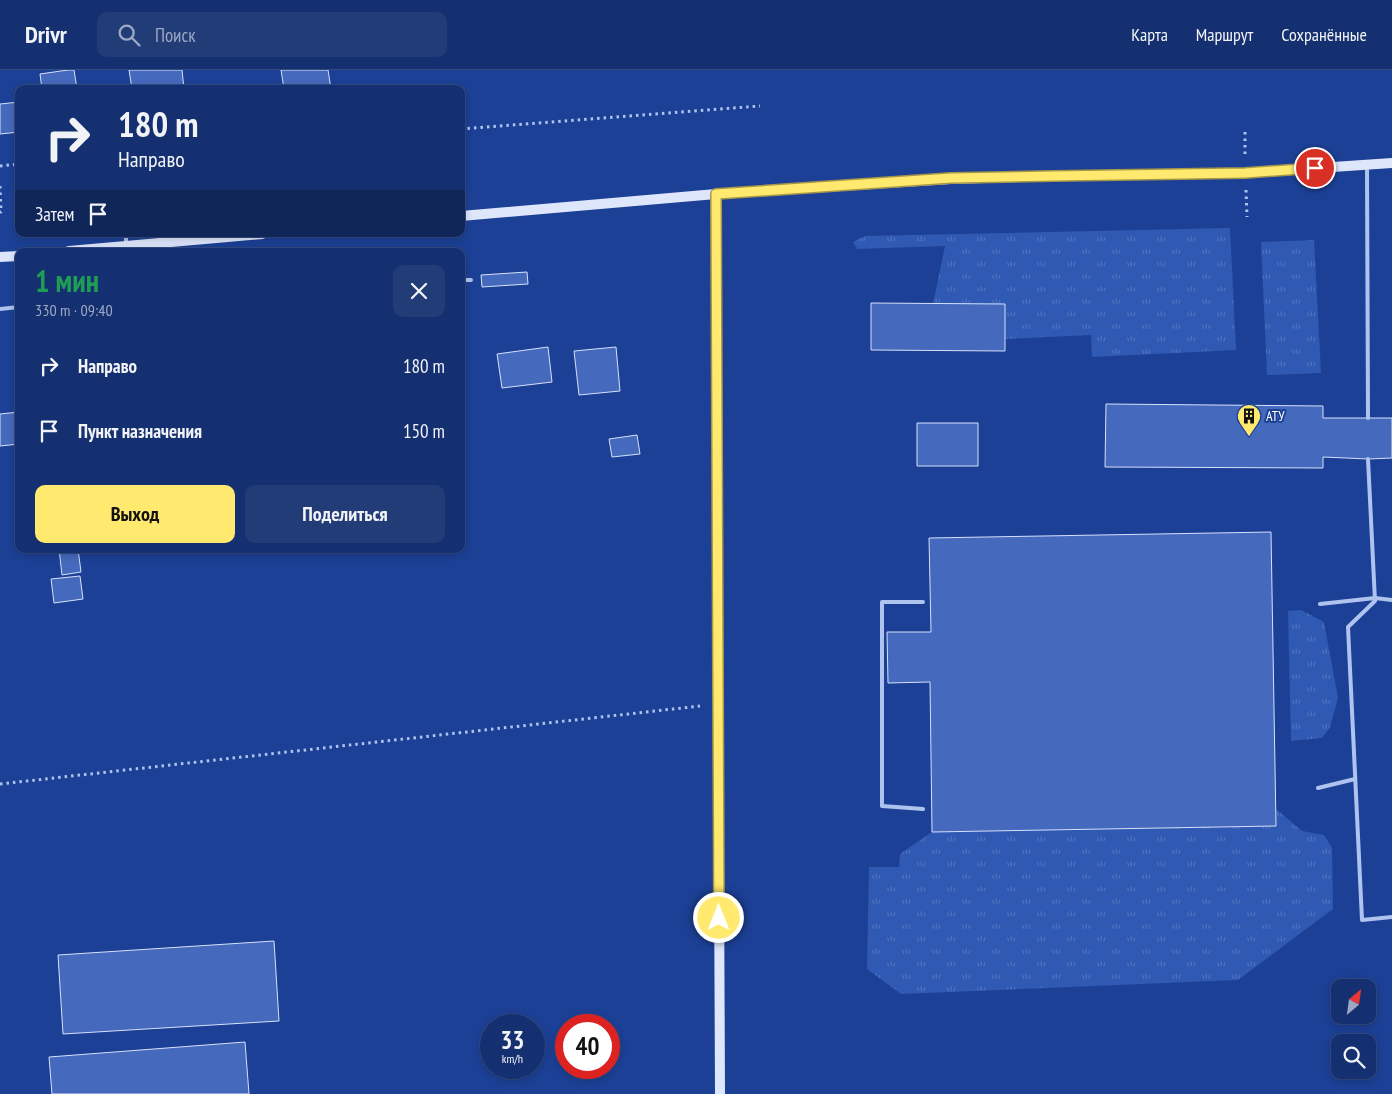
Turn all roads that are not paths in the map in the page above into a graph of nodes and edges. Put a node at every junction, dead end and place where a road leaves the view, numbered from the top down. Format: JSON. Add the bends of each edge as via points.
{"nodes":[{"id":1,"x":1392,"y":163,"type":"edge"},
{"id":2,"x":1367,"y":164,"type":"junction"},
{"id":3,"x":716,"y":194,"type":"junction"},
{"id":4,"x":465,"y":216,"type":"edge"},
{"id":5,"x":126,"y":237,"type":"edge"},
{"id":6,"x":228,"y":237,"type":"edge"},
{"id":7,"x":126,"y":246,"type":"junction"},
{"id":8,"x":103,"y":248,"type":"edge"},
{"id":9,"x":15,"y":256,"type":"edge"},
{"id":10,"x":0,"y":257,"type":"edge"},
{"id":11,"x":465,"y":280,"type":"edge"},
{"id":12,"x":471,"y":280,"type":"dead end"},
{"id":13,"x":15,"y":307,"type":"edge"},
{"id":14,"x":0,"y":309,"type":"edge"},
{"id":15,"x":1368,"y":418,"type":"dead end"},
{"id":16,"x":1368,"y":459,"type":"dead end"},
{"id":17,"x":1375,"y":598,"type":"junction"},
{"id":18,"x":1392,"y":600,"type":"edge"},
{"id":19,"x":923,"y":602,"type":"dead end"},
{"id":20,"x":1320,"y":604,"type":"dead end"},
{"id":21,"x":1355,"y":779,"type":"junction"},
{"id":22,"x":1318,"y":788,"type":"dead end"},
{"id":23,"x":923,"y":809,"type":"dead end"},
{"id":24,"x":1392,"y":917,"type":"edge"},
{"id":25,"x":720,"y":1094,"type":"edge"}],
"edges":[{"from":1,"to":2,"type":"street"},
{"from":2,"to":3,"type":"street","via":[[1245,173],[951,178]]},
{"from":2,"to":15,"type":"lane"},
{"from":3,"to":4,"type":"street"},
{"from":3,"to":25,"type":"street"},
{"from":5,"to":7,"type":"lane"},
{"from":6,"to":7,"type":"street"},
{"from":7,"to":8,"type":"street"},
{"from":9,"to":10,"type":"street"},
{"from":11,"to":12,"type":"lane"},
{"from":13,"to":14,"type":"lane"},
{"from":16,"to":17,"type":"lane"},
{"from":17,"to":18,"type":"lane"},
{"from":17,"to":20,"type":"lane"},
{"from":17,"to":21,"type":"lane","via":[[1348,627]]},
{"from":19,"to":23,"type":"lane","via":[[882,602],[882,806]]},
{"from":21,"to":22,"type":"lane"},
{"from":21,"to":24,"type":"lane","via":[[1362,920]]}]}
